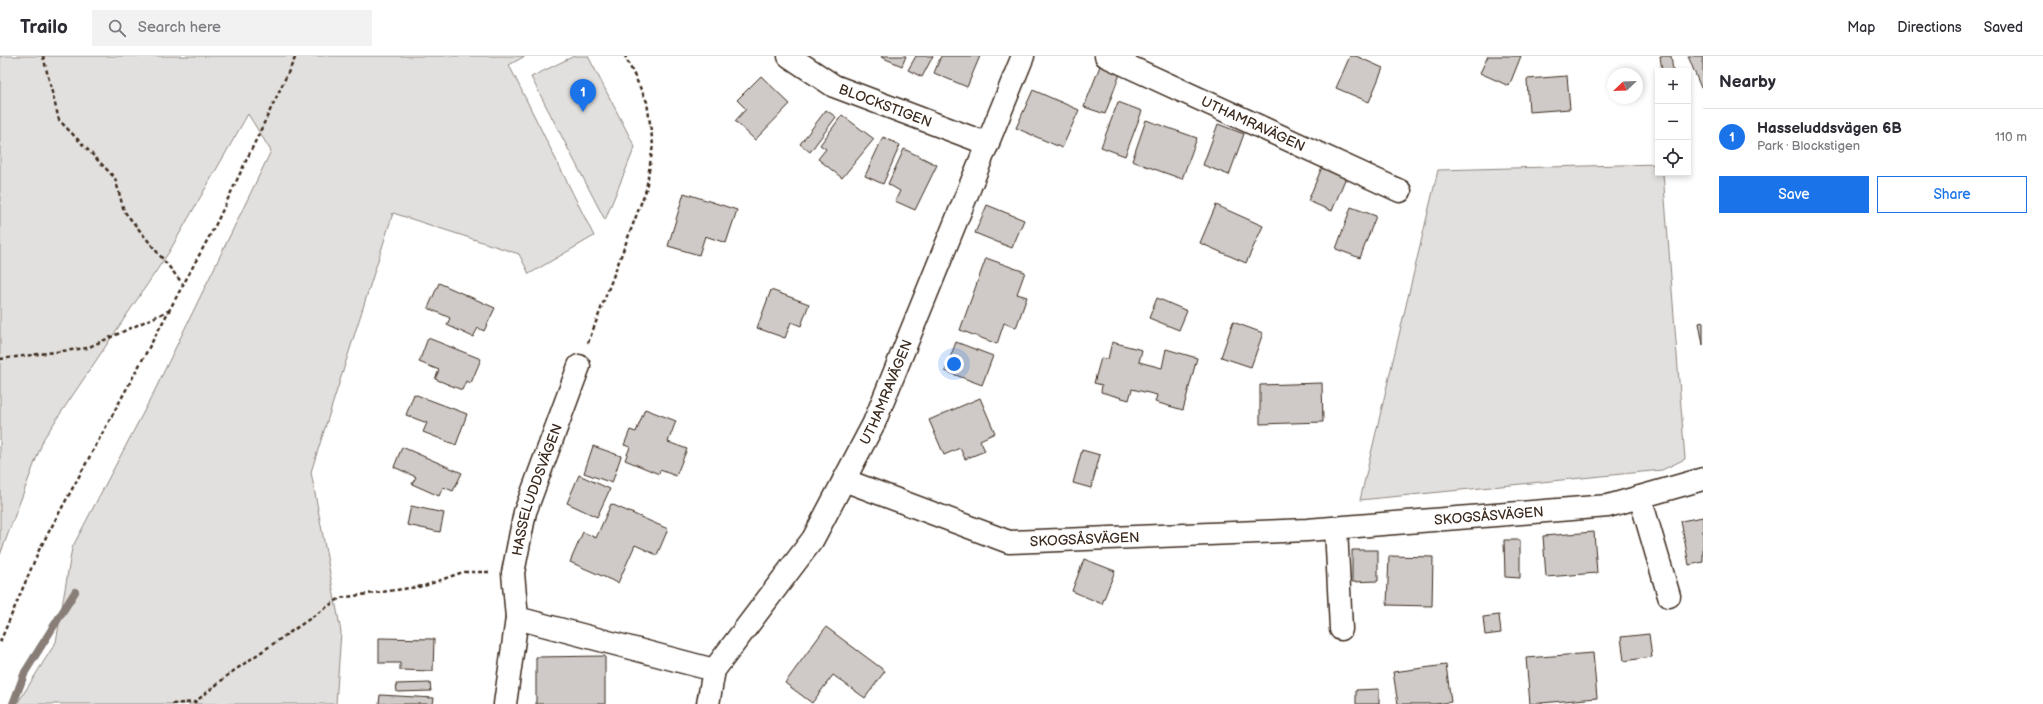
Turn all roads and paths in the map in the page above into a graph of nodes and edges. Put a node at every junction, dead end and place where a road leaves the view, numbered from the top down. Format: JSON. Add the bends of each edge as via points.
{"nodes":[{"id":1,"x":43,"y":56,"type":"edge"},
{"id":2,"x":296,"y":56,"type":"edge"},
{"id":3,"x":625,"y":56,"type":"edge"},
{"id":4,"x":789,"y":56,"type":"edge"},
{"id":5,"x":1023,"y":56,"type":"edge"},
{"id":6,"x":1106,"y":56,"type":"edge"},
{"id":7,"x":988,"y":144,"type":"junction"},
{"id":8,"x":1400,"y":191,"type":"dead end"},
{"id":9,"x":183,"y":284,"type":"junction"},
{"id":10,"x":169,"y":310,"type":"junction"},
{"id":11,"x":0,"y":359,"type":"edge"},
{"id":12,"x":579,"y":366,"type":"joint"},
{"id":13,"x":1703,"y":479,"type":"edge"},
{"id":14,"x":844,"y":480,"type":"junction"},
{"id":15,"x":1640,"y":497,"type":"junction"},
{"id":16,"x":1336,"y":528,"type":"junction"},
{"id":17,"x":513,"y":573,"type":"junction"},
{"id":18,"x":1669,"y":596,"type":"dead end"},
{"id":19,"x":517,"y":618,"type":"junction"},
{"id":20,"x":1341,"y":629,"type":"dead end"},
{"id":21,"x":0,"y":642,"type":"edge"},
{"id":22,"x":714,"y":670,"type":"junction"},
{"id":23,"x":172,"y":704,"type":"edge"},
{"id":24,"x":505,"y":704,"type":"edge"},
{"id":25,"x":708,"y":704,"type":"edge"}],
"edges":[{"from":1,"to":9,"type":"path","via":[[59,120],[115,178],[124,211]]},
{"from":2,"to":9,"type":"path","via":[[215,226]]},
{"from":3,"to":12,"type":"path","via":[[647,102],[653,145],[646,190]]},
{"from":4,"to":7,"type":"street","name":"BLOCKSTIGEN","via":[[834,86]]},
{"from":5,"to":7,"type":"street","name":"UTHAMRAVÄGEN"},
{"from":6,"to":8,"type":"street","name":"UTHAMRAVÄGEN"},
{"from":7,"to":14,"type":"street","name":"UTHAMRAVÄGEN","via":[[874,423]]},
{"from":9,"to":10,"type":"path"},
{"from":10,"to":11,"type":"path","via":[[87,348]]},
{"from":10,"to":21,"type":"path","via":[[39,550]]},
{"from":12,"to":17,"type":"street","name":"HASSELUDDSVÄGEN","via":[[525,512]]},
{"from":13,"to":15,"type":"street","name":"SKOGSÅSVÄGEN"},
{"from":14,"to":16,"type":"street","name":"SKOGSÅSVÄGEN","via":[[1009,542]]},
{"from":14,"to":22,"type":"street","name":"UTHAMRAVÄGEN","via":[[813,538]]},
{"from":15,"to":16,"type":"street","name":"SKOGSÅSVÄGEN","via":[[1608,506]]},
{"from":15,"to":18,"type":"street"},
{"from":16,"to":20,"type":"street"},
{"from":17,"to":19,"type":"street","name":"HASSELUDDSVÄGEN"},
{"from":17,"to":23,"type":"path","via":[[463,572],[424,586],[340,598],[232,672],[196,702]]},
{"from":19,"to":22,"type":"street"},
{"from":19,"to":24,"type":"street","name":"HASSELUDDSVÄGEN"},
{"from":22,"to":25,"type":"street","name":"UTHAMRAVÄGEN"}]}
